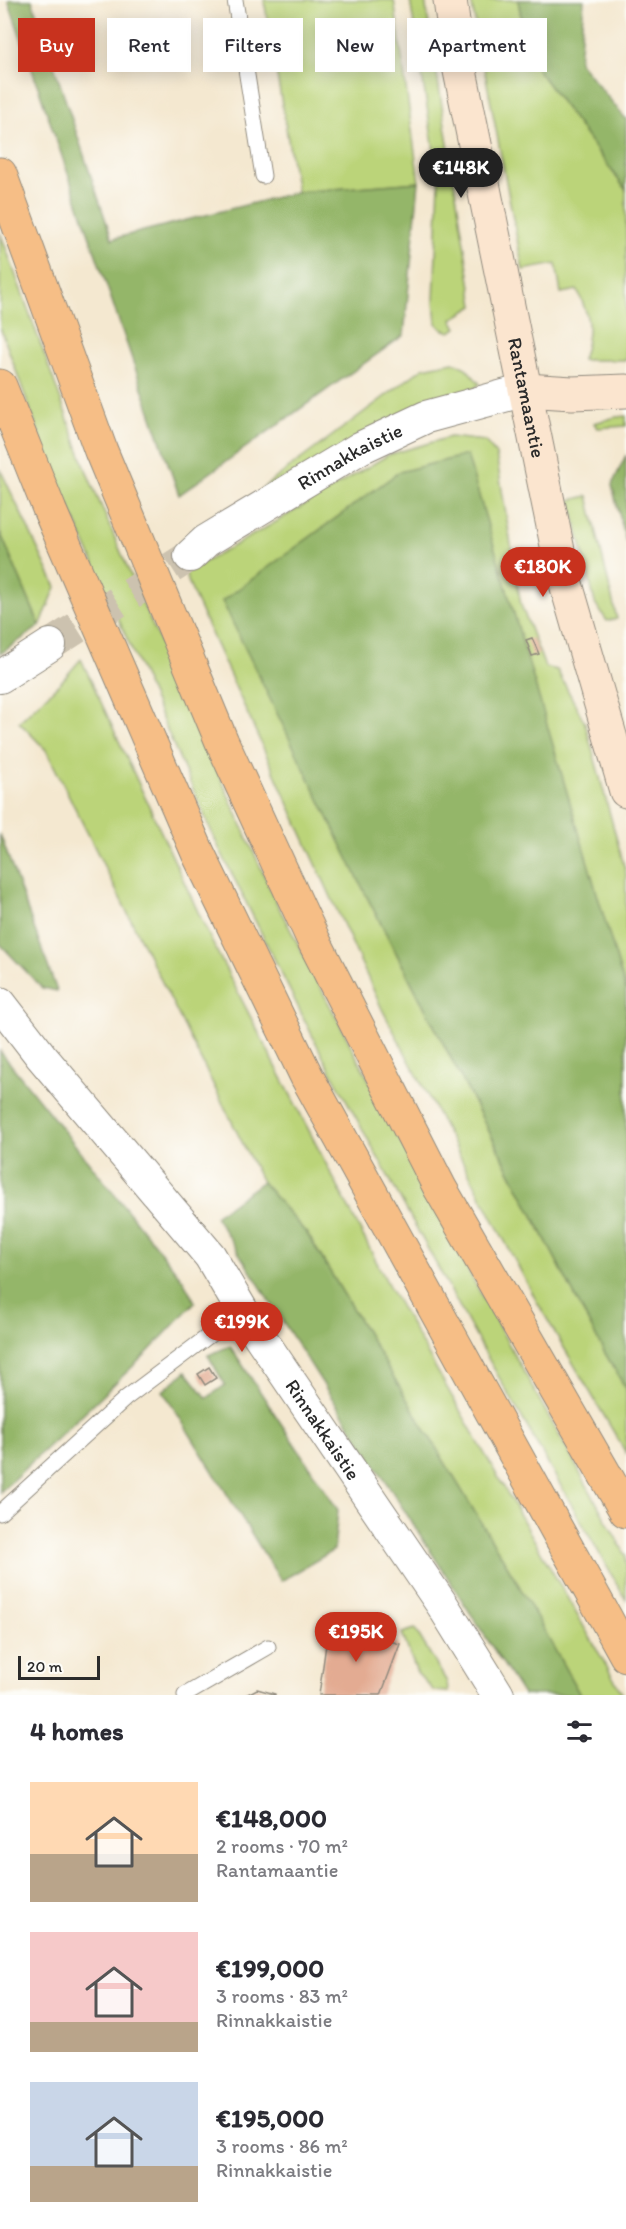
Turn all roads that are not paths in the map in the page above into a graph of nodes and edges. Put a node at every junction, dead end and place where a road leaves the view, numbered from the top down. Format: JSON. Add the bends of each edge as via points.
{"nodes":[{"id":1,"x":235,"y":0,"type":"edge"},
{"id":2,"x":450,"y":0,"type":"edge"},
{"id":3,"x":0,"y":174,"type":"edge"},
{"id":4,"x":263,"y":176,"type":"dead end"},
{"id":5,"x":0,"y":386,"type":"edge"},
{"id":6,"x":526,"y":390,"type":"junction"},
{"id":7,"x":626,"y":391,"type":"edge"},
{"id":8,"x":190,"y":556,"type":"tunnel mouth"},
{"id":9,"x":50,"y":645,"type":"tunnel mouth"},
{"id":10,"x":0,"y":677,"type":"edge"},
{"id":11,"x":626,"y":791,"type":"edge"},
{"id":12,"x":0,"y":1003,"type":"edge"},
{"id":13,"x":243,"y":1312,"type":"junction"},
{"id":14,"x":626,"y":1511,"type":"edge"},
{"id":15,"x":0,"y":1513,"type":"edge"},
{"id":16,"x":268,"y":1647,"type":"dead end"},
{"id":17,"x":626,"y":1656,"type":"edge"},
{"id":18,"x":185,"y":1695,"type":"edge"},
{"id":19,"x":498,"y":1695,"type":"edge"}],
"edges":[{"from":1,"to":4,"type":"lane"},
{"from":2,"to":6,"type":"main road","name":"Rantamaantie","via":[[459,66]]},
{"from":3,"to":14,"type":"highway","via":[[101,451],[222,742],[314,941],[440,1188]]},
{"from":5,"to":17,"type":"highway","via":[[198,853],[302,1066]]},
{"from":6,"to":7,"type":"main road"},
{"from":6,"to":8,"type":"street","name":"Rinnakkaistie","via":[[426,417],[360,447],[206,541]]},
{"from":6,"to":11,"type":"main road","name":"Rantamaantie","via":[[562,570]]},
{"from":9,"to":10,"type":"street"},
{"from":12,"to":13,"type":"street","name":"Rinnakkaistie","via":[[210,1256]]},
{"from":13,"to":15,"type":"lane","via":[[126,1398]]},
{"from":13,"to":19,"type":"street","name":"Rinnakkaistie","via":[[443,1606]]},
{"from":16,"to":18,"type":"lane"}]}
